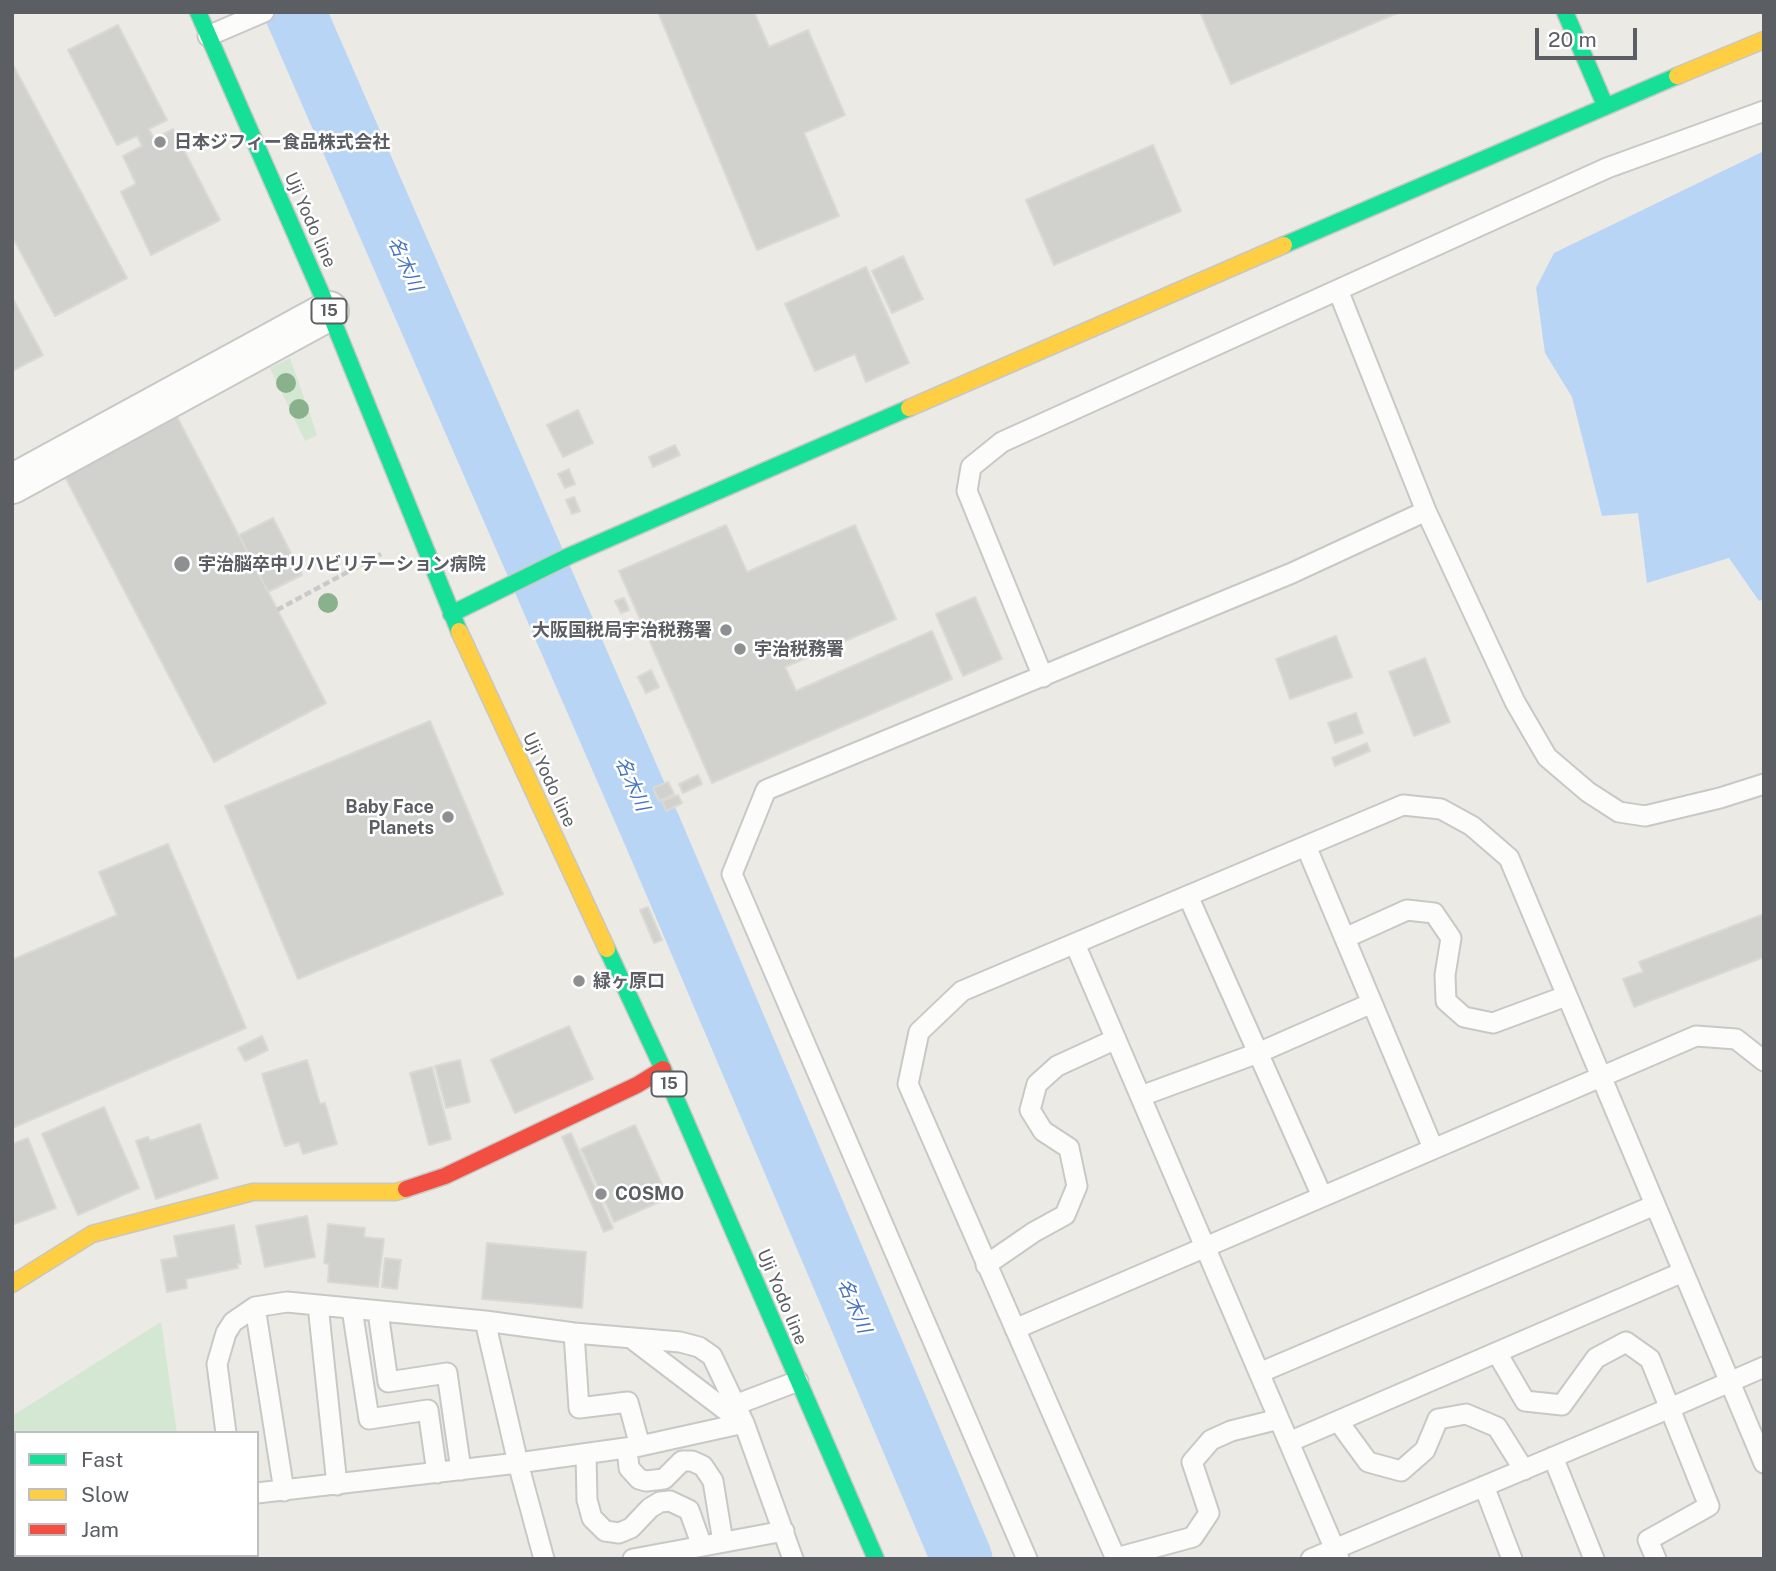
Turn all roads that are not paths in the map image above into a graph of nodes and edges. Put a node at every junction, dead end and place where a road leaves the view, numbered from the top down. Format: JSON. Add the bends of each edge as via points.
{"nodes":[{"id":1,"x":198,"y":12,"type":"edge"},
{"id":2,"x":264,"y":12,"type":"edge"},
{"id":3,"x":1565,"y":12,"type":"edge"},
{"id":4,"x":208,"y":36,"type":"junction"},
{"id":5,"x":1764,"y":40,"type":"edge"},
{"id":6,"x":1605,"y":105,"type":"junction"},
{"id":7,"x":1764,"y":111,"type":"edge"},
{"id":8,"x":1338,"y":290,"type":"junction"},
{"id":9,"x":329,"y":311,"type":"junction"},
{"id":10,"x":12,"y":484,"type":"edge"},
{"id":11,"x":1426,"y":510,"type":"junction"},
{"id":12,"x":452,"y":614,"type":"junction"},
{"id":13,"x":1043,"y":677,"type":"junction"},
{"id":14,"x":1764,"y":784,"type":"edge"},
{"id":15,"x":1306,"y":846,"type":"junction"},
{"id":16,"x":1188,"y":896,"type":"junction"},
{"id":17,"x":1345,"y":939,"type":"junction"},
{"id":18,"x":1075,"y":944,"type":"junction"},
{"id":19,"x":1566,"y":996,"type":"junction"},
{"id":20,"x":1371,"y":1003,"type":"junction"},
{"id":21,"x":1116,"y":1039,"type":"junction"},
{"id":22,"x":1258,"y":1053,"type":"junction"},
{"id":23,"x":1764,"y":1061,"type":"edge"},
{"id":24,"x":663,"y":1069,"type":"junction"},
{"id":25,"x":1600,"y":1076,"type":"junction"},
{"id":26,"x":1141,"y":1096,"type":"junction"},
{"id":27,"x":1433,"y":1148,"type":"junction"},
{"id":28,"x":1322,"y":1196,"type":"junction"},
{"id":29,"x":1655,"y":1205,"type":"junction"},
{"id":30,"x":1205,"y":1247,"type":"junction"},
{"id":31,"x":986,"y":1265,"type":"junction"},
{"id":32,"x":1684,"y":1272,"type":"junction"},
{"id":33,"x":12,"y":1284,"type":"edge"},
{"id":34,"x":318,"y":1306,"type":"junction"},
{"id":35,"x":255,"y":1307,"type":"junction"},
{"id":36,"x":352,"y":1309,"type":"junction"},
{"id":37,"x":378,"y":1312,"type":"junction"},
{"id":38,"x":485,"y":1321,"type":"junction"},
{"id":39,"x":1015,"y":1329,"type":"junction"},
{"id":40,"x":574,"y":1333,"type":"junction"},
{"id":41,"x":631,"y":1338,"type":"junction"},
{"id":42,"x":1497,"y":1353,"type":"junction"},
{"id":43,"x":1764,"y":1367,"type":"edge"},
{"id":44,"x":1259,"y":1373,"type":"junction"},
{"id":45,"x":798,"y":1381,"type":"junction"},
{"id":46,"x":1730,"y":1383,"type":"junction"},
{"id":47,"x":735,"y":1405,"type":"junction"},
{"id":48,"x":1670,"y":1408,"type":"junction"},
{"id":49,"x":1279,"y":1419,"type":"junction"},
{"id":50,"x":1338,"y":1421,"type":"junction"},
{"id":51,"x":744,"y":1423,"type":"junction"},
{"id":52,"x":226,"y":1431,"type":"edge"},
{"id":53,"x":1289,"y":1442,"type":"junction"},
{"id":54,"x":633,"y":1447,"type":"junction"},
{"id":55,"x":586,"y":1454,"type":"junction"},
{"id":56,"x":1553,"y":1457,"type":"junction"},
{"id":57,"x":1764,"y":1463,"type":"edge"},
{"id":58,"x":518,"y":1464,"type":"junction"},
{"id":59,"x":461,"y":1470,"type":"junction"},
{"id":60,"x":1524,"y":1470,"type":"junction"},
{"id":61,"x":437,"y":1473,"type":"junction"},
{"id":62,"x":337,"y":1485,"type":"junction"},
{"id":63,"x":1484,"y":1486,"type":"junction"},
{"id":64,"x":284,"y":1491,"type":"junction"},
{"id":65,"x":259,"y":1493,"type":"edge"},
{"id":66,"x":784,"y":1531,"type":"junction"},
{"id":67,"x":723,"y":1542,"type":"junction"},
{"id":68,"x":702,"y":1546,"type":"junction"},
{"id":69,"x":1337,"y":1554,"type":"edge"},
{"id":70,"x":544,"y":1559,"type":"edge"},
{"id":71,"x":633,"y":1559,"type":"edge"},
{"id":72,"x":793,"y":1559,"type":"edge"},
{"id":73,"x":876,"y":1559,"type":"edge"},
{"id":74,"x":1027,"y":1559,"type":"edge"},
{"id":75,"x":1116,"y":1559,"type":"edge"},
{"id":76,"x":1311,"y":1559,"type":"edge"},
{"id":77,"x":1512,"y":1559,"type":"edge"},
{"id":78,"x":1594,"y":1559,"type":"edge"},
{"id":79,"x":1656,"y":1559,"type":"edge"}],
"edges":[{"from":1,"to":4,"type":"street","name":"Uji Yodo line","number":"15"},
{"from":2,"to":4,"type":"lane"},
{"from":3,"to":6,"type":"street"},
{"from":4,"to":9,"type":"street","name":"Uji Yodo line","number":"15"},
{"from":5,"to":6,"type":"street"},
{"from":6,"to":12,"type":"street","via":[[569,556]]},
{"from":7,"to":8,"type":"lane","via":[[1607,168]]},
{"from":8,"to":11,"type":"lane"},
{"from":8,"to":13,"type":"lane","via":[[1002,442],[971,467],[967,491]]},
{"from":9,"to":10,"type":"street"},
{"from":9,"to":12,"type":"street","name":"Uji Yodo line","number":"15"},
{"from":11,"to":13,"type":"lane","via":[[1292,573]]},
{"from":11,"to":14,"type":"lane","via":[[1515,702],[1547,757],[1588,792],[1619,812],[1645,816]]},
{"from":12,"to":24,"type":"street","name":"Uji Yodo line","number":"15"},
{"from":13,"to":74,"type":"lane","via":[[766,790],[732,874]]},
{"from":15,"to":16,"type":"lane"},
{"from":15,"to":17,"type":"lane"},
{"from":15,"to":19,"type":"lane","via":[[1403,805],[1441,809],[1472,826],[1509,858]]},
{"from":16,"to":18,"type":"lane"},
{"from":16,"to":22,"type":"lane"},
{"from":17,"to":19,"type":"lane","via":[[1407,909],[1434,913],[1451,938],[1446,1001],[1464,1017],[1493,1023]]},
{"from":17,"to":20,"type":"lane"},
{"from":18,"to":21,"type":"lane"},
{"from":18,"to":31,"type":"lane","via":[[962,991],[919,1032],[908,1084]]},
{"from":19,"to":25,"type":"lane"},
{"from":20,"to":22,"type":"lane"},
{"from":20,"to":27,"type":"lane"},
{"from":21,"to":26,"type":"lane"},
{"from":21,"to":31,"type":"lane","via":[[1058,1066],[1037,1084],[1030,1110],[1043,1131],[1069,1148],[1077,1186],[1065,1214]]},
{"from":22,"to":26,"type":"lane"},
{"from":22,"to":28,"type":"lane"},
{"from":23,"to":25,"type":"lane","via":[[1736,1040],[1696,1036]]},
{"from":24,"to":33,"type":"street","via":[[445,1177],[396,1192],[253,1192],[92,1234]]},
{"from":24,"to":45,"type":"street","name":"Uji Yodo line","number":"15"},
{"from":25,"to":27,"type":"lane"},
{"from":25,"to":29,"type":"lane"},
{"from":26,"to":30,"type":"lane"},
{"from":27,"to":28,"type":"lane"},
{"from":28,"to":30,"type":"lane"},
{"from":29,"to":32,"type":"lane"},
{"from":29,"to":44,"type":"lane"},
{"from":30,"to":39,"type":"lane"},
{"from":30,"to":44,"type":"lane"},
{"from":31,"to":39,"type":"lane"},
{"from":32,"to":42,"type":"lane"},
{"from":32,"to":46,"type":"lane"},
{"from":34,"to":35,"type":"lane","via":[[287,1302]]},
{"from":34,"to":36,"type":"lane"},
{"from":34,"to":62,"type":"lane"},
{"from":35,"to":52,"type":"lane","via":[[233,1322],[217,1364]]},
{"from":35,"to":64,"type":"lane"},
{"from":36,"to":37,"type":"lane"},
{"from":36,"to":61,"type":"lane","via":[[369,1419],[428,1410]]},
{"from":37,"to":38,"type":"lane"},
{"from":37,"to":59,"type":"lane","via":[[388,1382],[447,1373]]},
{"from":38,"to":40,"type":"lane"},
{"from":38,"to":58,"type":"lane"},
{"from":39,"to":75,"type":"lane"},
{"from":40,"to":41,"type":"lane"},
{"from":40,"to":54,"type":"lane","via":[[579,1408],[628,1402]]},
{"from":41,"to":47,"type":"lane","via":[[699,1347],[712,1356]]},
{"from":41,"to":51,"type":"lane"},
{"from":42,"to":48,"type":"lane","via":[[1525,1401],[1562,1405],[1596,1358],[1626,1342],[1650,1359]]},
{"from":42,"to":50,"type":"lane"},
{"from":43,"to":46,"type":"lane"},
{"from":44,"to":49,"type":"lane"},
{"from":45,"to":47,"type":"lane"},
{"from":45,"to":73,"type":"street","name":"Uji Yodo line","number":"15"},
{"from":46,"to":48,"type":"lane"},
{"from":46,"to":57,"type":"lane"},
{"from":47,"to":51,"type":"lane"},
{"from":48,"to":56,"type":"lane"},
{"from":48,"to":79,"type":"lane","via":[[1709,1506],[1648,1541]]},
{"from":49,"to":53,"type":"lane"},
{"from":49,"to":75,"type":"lane","via":[[1211,1440],[1192,1462],[1209,1513],[1193,1537]]},
{"from":50,"to":53,"type":"lane"},
{"from":50,"to":60,"type":"lane","via":[[1368,1462],[1401,1471],[1425,1450],[1438,1419],[1466,1414],[1497,1427]]},
{"from":51,"to":54,"type":"lane"},
{"from":51,"to":66,"type":"lane"},
{"from":53,"to":69,"type":"lane"},
{"from":54,"to":55,"type":"lane"},
{"from":54,"to":67,"type":"lane","via":[[629,1468],[646,1481],[664,1479],[682,1461],[703,1466],[713,1481]]},
{"from":55,"to":58,"type":"lane"},
{"from":55,"to":68,"type":"lane","via":[[587,1500],[592,1518],[605,1531],[631,1528],[650,1508],[670,1501],[689,1510]]},
{"from":56,"to":60,"type":"lane"},
{"from":56,"to":78,"type":"lane"},
{"from":58,"to":59,"type":"lane"},
{"from":58,"to":70,"type":"lane"},
{"from":59,"to":61,"type":"lane"},
{"from":60,"to":63,"type":"lane"},
{"from":61,"to":62,"type":"lane"},
{"from":62,"to":64,"type":"lane"},
{"from":63,"to":69,"type":"lane"},
{"from":63,"to":77,"type":"lane"},
{"from":64,"to":65,"type":"lane"},
{"from":66,"to":67,"type":"lane"},
{"from":66,"to":72,"type":"lane"},
{"from":67,"to":68,"type":"lane"},
{"from":68,"to":71,"type":"lane"},
{"from":69,"to":76,"type":"lane"}]}
